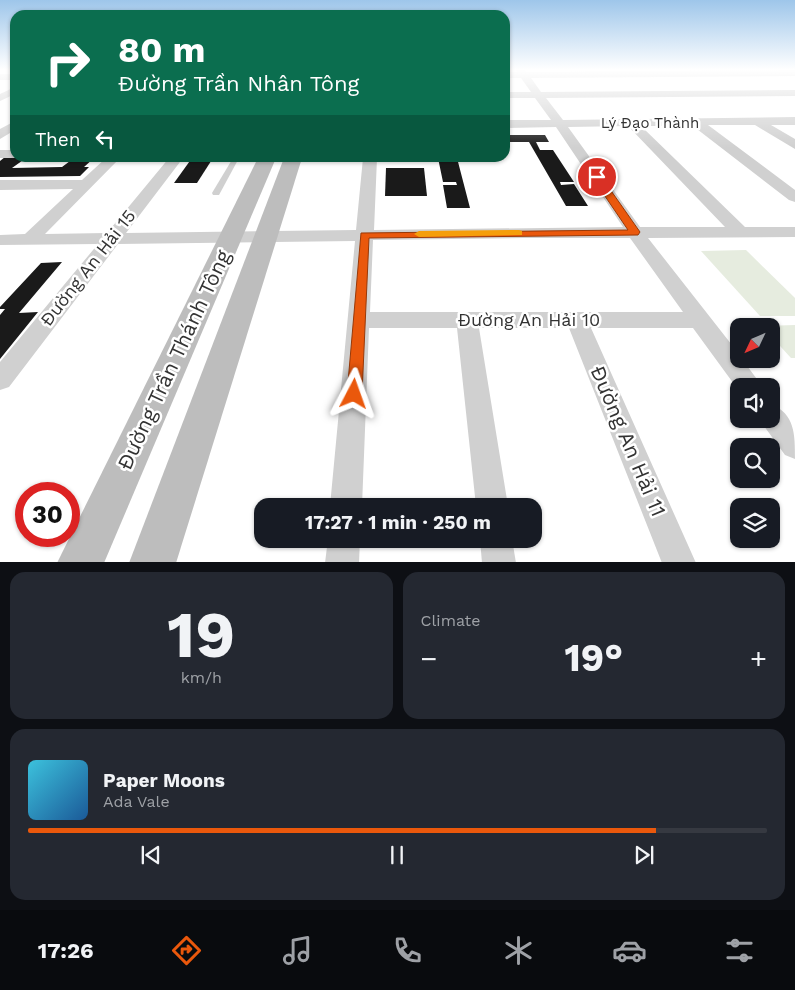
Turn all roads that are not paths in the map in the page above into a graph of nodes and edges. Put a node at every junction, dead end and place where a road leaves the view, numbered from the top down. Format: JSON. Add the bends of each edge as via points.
{"nodes":[{"id":1,"x":539,"y":96,"type":"edge"},
{"id":2,"x":757,"y":121,"type":"junction"},
{"id":3,"x":795,"y":121,"type":"edge"},
{"id":4,"x":630,"y":122,"type":"junction"},
{"id":5,"x":696,"y":122,"type":"junction"},
{"id":6,"x":560,"y":123,"type":"junction"},
{"id":7,"x":510,"y":124,"type":"edge"},
{"id":8,"x":795,"y":145,"type":"edge"},
{"id":9,"x":109,"y":162,"type":"edge"},
{"id":10,"x":173,"y":162,"type":"edge"},
{"id":11,"x":234,"y":162,"type":"edge"},
{"id":12,"x":265,"y":162,"type":"edge"},
{"id":13,"x":292,"y":162,"type":"edge"},
{"id":14,"x":370,"y":162,"type":"edge"},
{"id":15,"x":86,"y":184,"type":"junction"},
{"id":16,"x":0,"y":185,"type":"edge"},
{"id":17,"x":216,"y":193,"type":"dead end"},
{"id":18,"x":795,"y":197,"type":"edge"},
{"id":19,"x":635,"y":232,"type":"junction"},
{"id":20,"x":740,"y":232,"type":"junction"},
{"id":21,"x":795,"y":232,"type":"edge"},
{"id":22,"x":364,"y":235,"type":"junction"},
{"id":23,"x":265,"y":236,"type":"junction"},
{"id":24,"x":230,"y":237,"type":"junction"},
{"id":25,"x":110,"y":239,"type":"junction"},
{"id":26,"x":0,"y":240,"type":"edge"},
{"id":27,"x":30,"y":240,"type":"junction"},
{"id":28,"x":360,"y":320,"type":"junction"},
{"id":29,"x":466,"y":320,"type":"junction"},
{"id":30,"x":578,"y":320,"type":"junction"},
{"id":31,"x":699,"y":320,"type":"junction"},
{"id":32,"x":744,"y":378,"type":"edge"},
{"id":33,"x":0,"y":380,"type":"edge"},
{"id":34,"x":780,"y":427,"type":"edge"},
{"id":35,"x":795,"y":446,"type":"edge"},
{"id":36,"x":347,"y":498,"type":"edge"},
{"id":37,"x":491,"y":498,"type":"edge"},
{"id":38,"x":343,"y":548,"type":"edge"},
{"id":39,"x":497,"y":548,"type":"edge"},
{"id":40,"x":80,"y":562,"type":"edge"},
{"id":41,"x":152,"y":562,"type":"edge"},
{"id":42,"x":342,"y":562,"type":"edge"},
{"id":43,"x":499,"y":562,"type":"edge"},
{"id":44,"x":679,"y":562,"type":"edge"}],
"edges":[{"from":1,"to":6,"type":"street"},
{"from":2,"to":3,"type":"street","name":"Lý Đạo Thành"},
{"from":2,"to":5,"type":"street","name":"Lý Đạo Thành"},
{"from":2,"to":8,"type":"street"},
{"from":4,"to":5,"type":"street","name":"Lý Đạo Thành"},
{"from":4,"to":6,"type":"street","name":"Lý Đạo Thành"},
{"from":4,"to":20,"type":"street"},
{"from":5,"to":18,"type":"street"},
{"from":6,"to":7,"type":"street","name":"Lý Đạo Thành"},
{"from":6,"to":19,"type":"street"},
{"from":9,"to":15,"type":"street"},
{"from":10,"to":25,"type":"street","name":"Đường An Hải 15"},
{"from":11,"to":17,"type":"lane"},
{"from":12,"to":24,"type":"main road","name":"Đường Trần Thánh Tông"},
{"from":13,"to":23,"type":"main road","name":"Đường Trần Thánh Tông"},
{"from":14,"to":22,"type":"street"},
{"from":15,"to":16,"type":"street"},
{"from":15,"to":27,"type":"street"},
{"from":19,"to":20,"type":"street"},
{"from":19,"to":22,"type":"street"},
{"from":19,"to":31,"type":"street"},
{"from":20,"to":21,"type":"street"},
{"from":22,"to":23,"type":"street"},
{"from":22,"to":28,"type":"street"},
{"from":23,"to":24,"type":"street"},
{"from":23,"to":41,"type":"main road","name":"Đường Trần Thánh Tông"},
{"from":24,"to":25,"type":"street"},
{"from":24,"to":40,"type":"main road","name":"Đường Trần Thánh Tông"},
{"from":25,"to":27,"type":"street"},
{"from":25,"to":33,"type":"street","name":"Đường An Hải 15"},
{"from":26,"to":27,"type":"street"},
{"from":28,"to":29,"type":"street","name":"Đường An Hải 10"},
{"from":28,"to":36,"type":"street"},
{"from":29,"to":30,"type":"street","name":"Đường An Hải 10"},
{"from":29,"to":37,"type":"street"},
{"from":30,"to":31,"type":"street","name":"Đường An Hải 10"},
{"from":30,"to":44,"type":"street","name":"Đường An Hải 11"},
{"from":31,"to":32,"type":"street"},
{"from":34,"to":35,"type":"street"},
{"from":38,"to":42,"type":"street"},
{"from":39,"to":43,"type":"street"}]}
